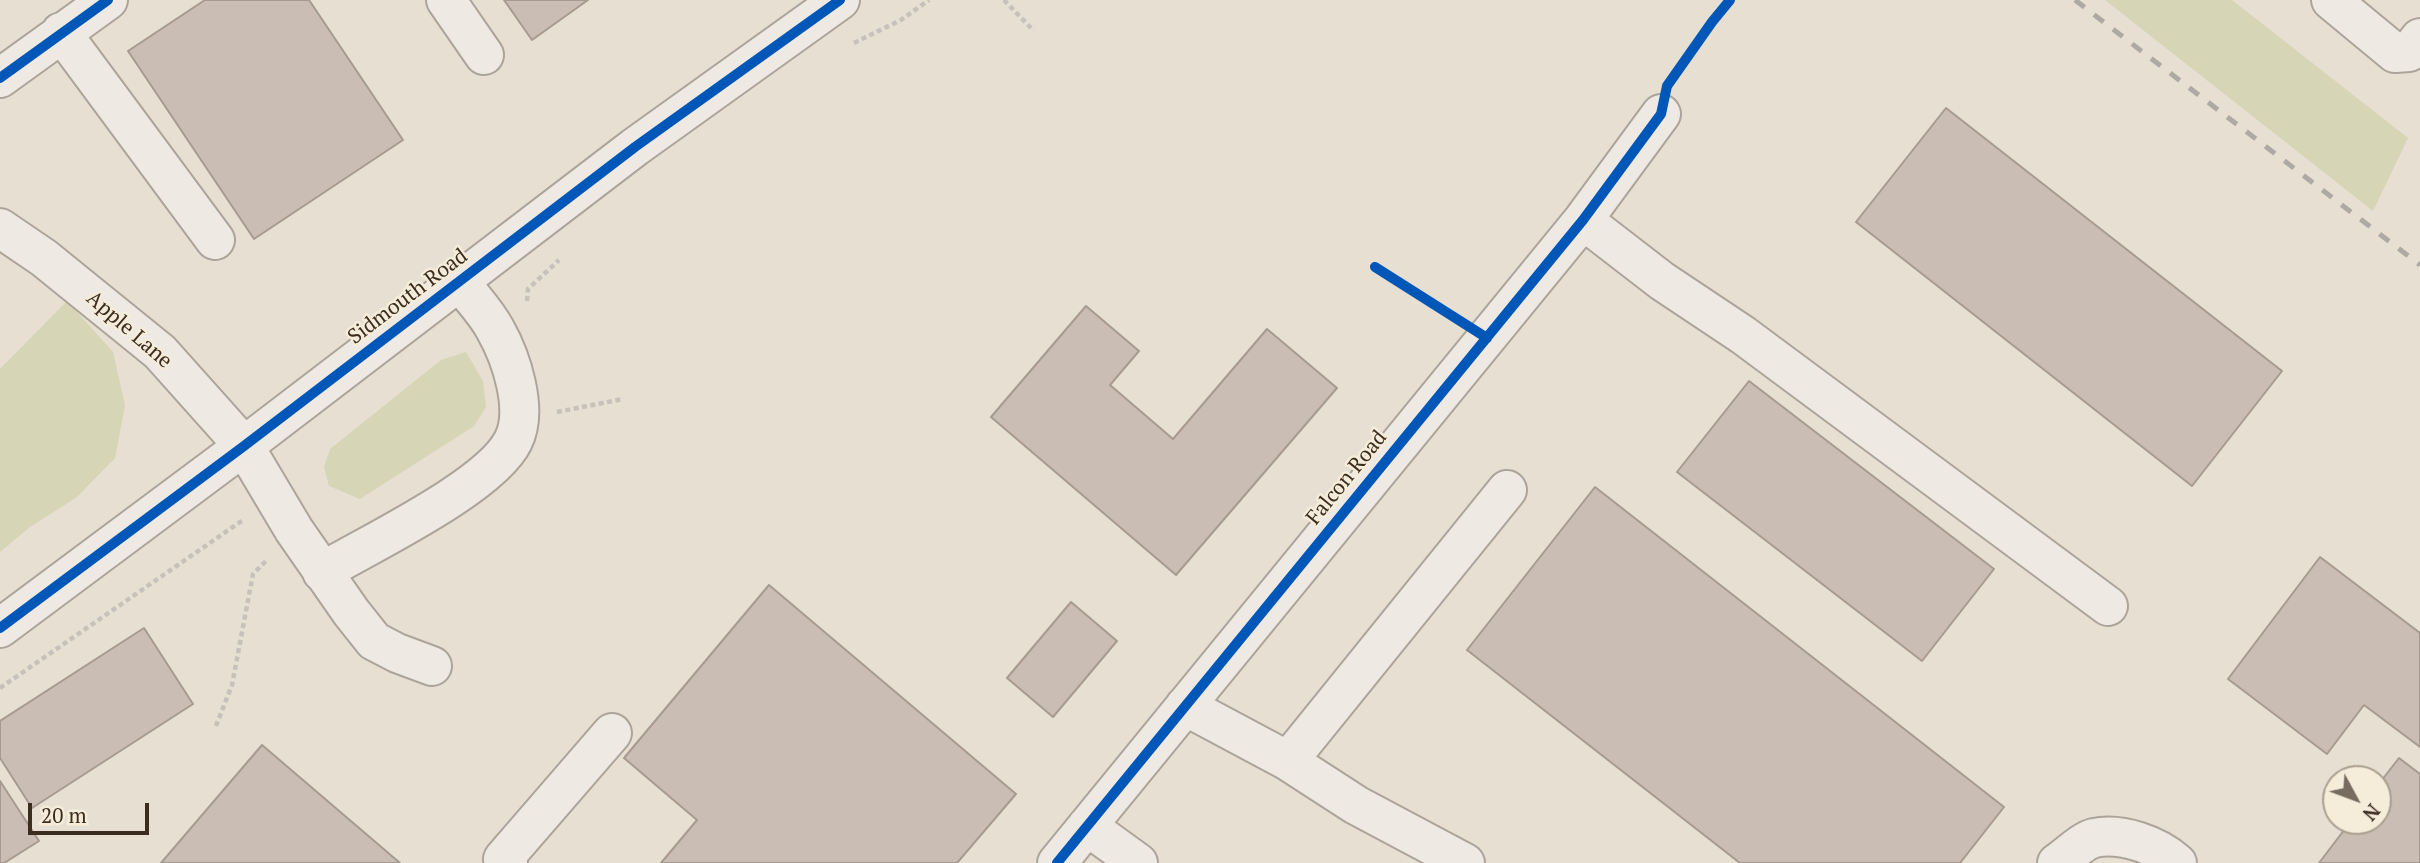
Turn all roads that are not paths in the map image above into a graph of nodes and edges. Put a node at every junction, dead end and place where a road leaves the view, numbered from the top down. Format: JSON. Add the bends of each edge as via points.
{"nodes":[{"id":1,"x":108,"y":0,"type":"edge"},
{"id":2,"x":446,"y":0,"type":"edge"},
{"id":3,"x":840,"y":0,"type":"edge"},
{"id":4,"x":2331,"y":0,"type":"edge"},
{"id":5,"x":61,"y":32,"type":"junction"},
{"id":6,"x":2420,"y":38,"type":"edge"},
{"id":7,"x":484,"y":55,"type":"dead end"},
{"id":8,"x":0,"y":78,"type":"edge"},
{"id":9,"x":1661,"y":114,"type":"dead end"},
{"id":10,"x":1583,"y":220,"type":"junction"},
{"id":11,"x":0,"y":228,"type":"edge"},
{"id":12,"x":215,"y":240,"type":"dead end"},
{"id":13,"x":460,"y":282,"type":"junction"},
{"id":14,"x":244,"y":446,"type":"junction"},
{"id":15,"x":1507,"y":490,"type":"dead end"},
{"id":16,"x":322,"y":572,"type":"junction"},
{"id":17,"x":2108,"y":606,"type":"dead end"},
{"id":18,"x":0,"y":628,"type":"edge"},
{"id":19,"x":432,"y":666,"type":"dead end"},
{"id":20,"x":1185,"y":706,"type":"junction"},
{"id":21,"x":612,"y":733,"type":"dead end"},
{"id":22,"x":1288,"y":761,"type":"junction"},
{"id":23,"x":1087,"y":826,"type":"junction"},
{"id":24,"x":508,"y":863,"type":"edge"},
{"id":25,"x":1057,"y":863,"type":"edge"},
{"id":26,"x":1138,"y":863,"type":"edge"},
{"id":27,"x":1465,"y":863,"type":"edge"},
{"id":28,"x":2057,"y":863,"type":"edge"},
{"id":29,"x":2177,"y":863,"type":"edge"}],
"edges":[{"from":1,"to":5,"type":"street"},
{"from":2,"to":7,"type":"street"},
{"from":3,"to":13,"type":"street","name":"Sidmouth Road","via":[[635,147]]},
{"from":4,"to":6,"type":"street","via":[[2395,53],[2409,52]]},
{"from":5,"to":8,"type":"street"},
{"from":5,"to":12,"type":"street"},
{"from":9,"to":10,"type":"street","name":"Falcon Road"},
{"from":10,"to":17,"type":"street"},
{"from":10,"to":20,"type":"street","name":"Falcon Road"},
{"from":11,"to":14,"type":"street","name":"Apple Lane","via":[[160,352]]},
{"from":13,"to":14,"type":"street","name":"Sidmouth Road"},
{"from":13,"to":16,"type":"street","via":[[495,328],[516,383],[520,403],[514,440],[494,466],[453,497]]},
{"from":14,"to":16,"type":"street","name":"Apple Lane","via":[[285,540]]},
{"from":14,"to":18,"type":"street","name":"Sidmouth Road"},
{"from":15,"to":22,"type":"street"},
{"from":16,"to":19,"type":"street","name":"Apple Lane","via":[[374,641]]},
{"from":20,"to":22,"type":"street"},
{"from":20,"to":23,"type":"street","name":"Falcon Road"},
{"from":21,"to":24,"type":"street","via":[[503,859]]},
{"from":22,"to":27,"type":"street","via":[[1356,805]]},
{"from":23,"to":25,"type":"street","name":"Falcon Road"},
{"from":23,"to":26,"type":"street"},
{"from":28,"to":29,"type":"street","via":[[2092,838],[2126,838]]}]}
